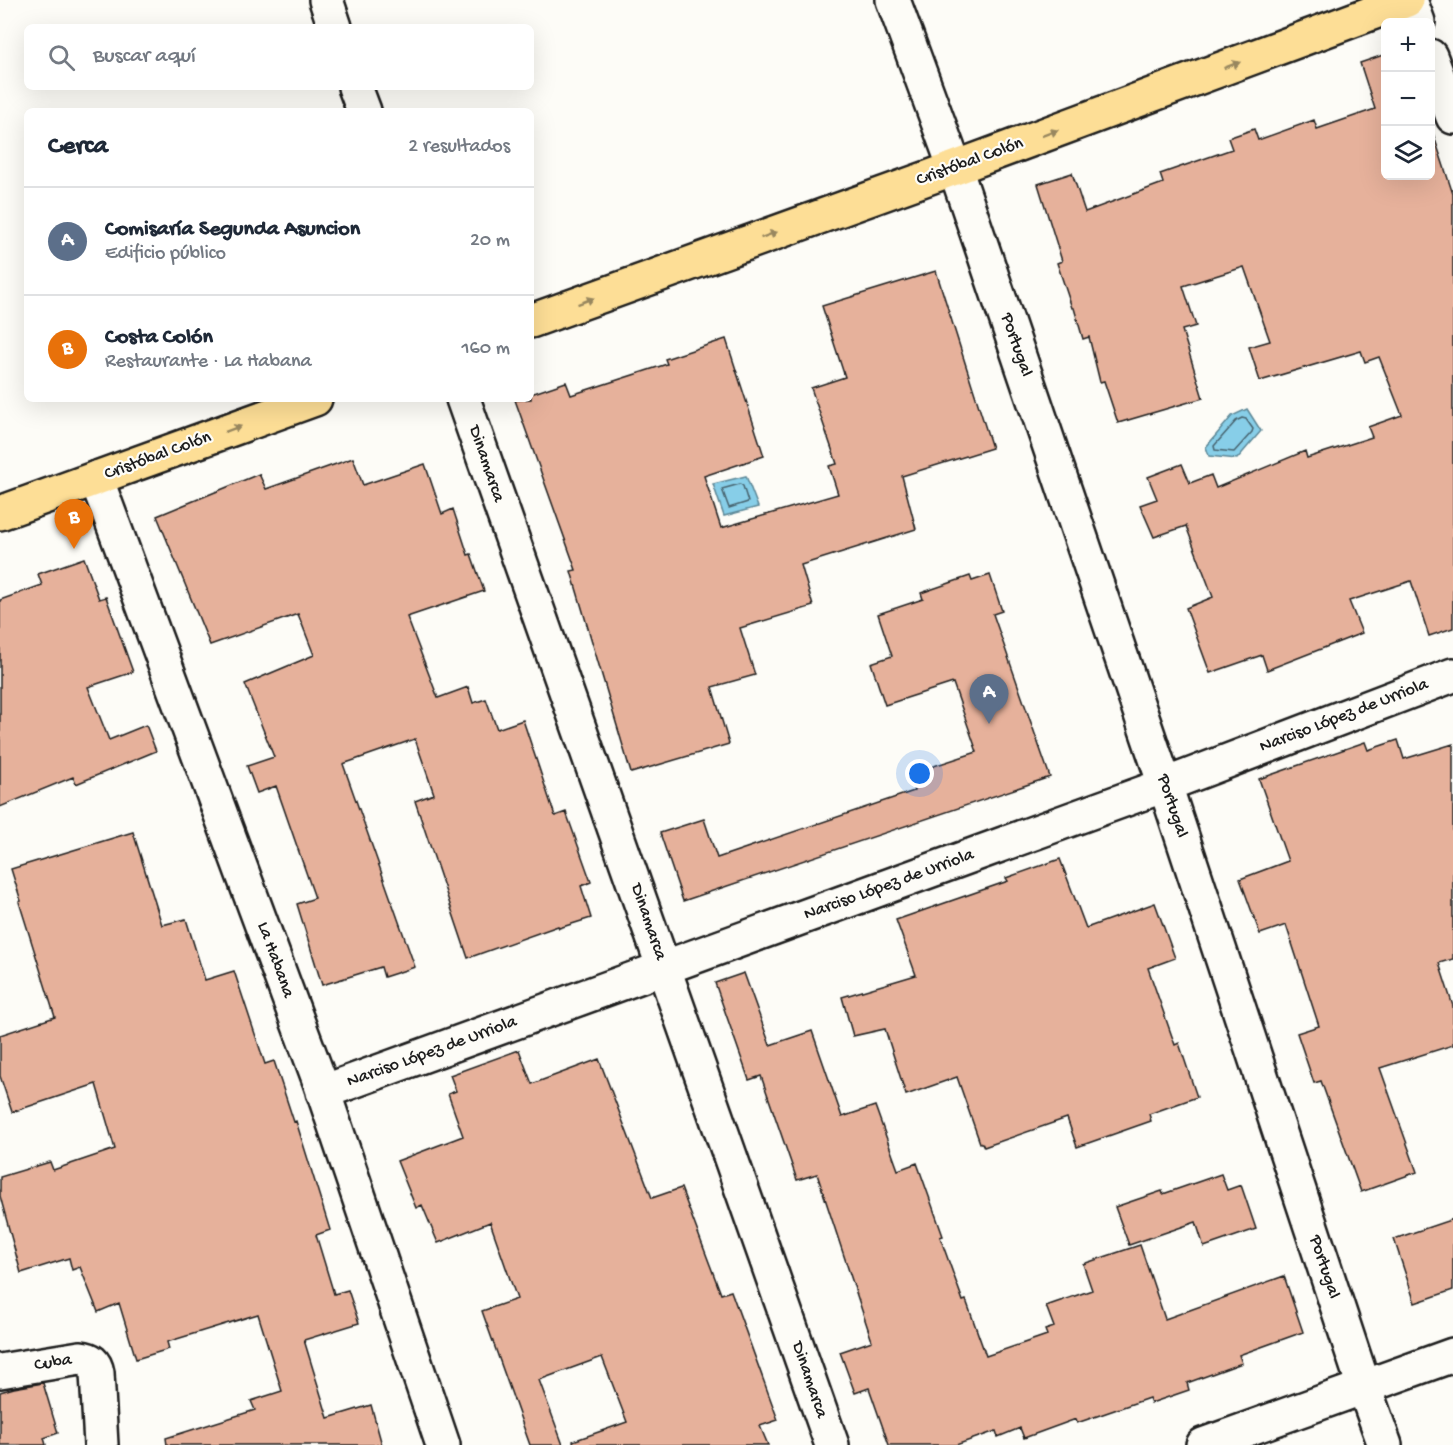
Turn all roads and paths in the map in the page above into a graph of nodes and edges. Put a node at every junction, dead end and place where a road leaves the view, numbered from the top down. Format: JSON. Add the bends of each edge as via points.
{"nodes":[{"id":1,"x":326,"y":0,"type":"edge"},
{"id":2,"x":893,"y":0,"type":"edge"},
{"id":3,"x":1408,"y":0,"type":"edge"},
{"id":4,"x":1416,"y":18,"type":"edge"},
{"id":5,"x":334,"y":24,"type":"edge"},
{"id":6,"x":1435,"y":67,"type":"edge"},
{"id":7,"x":356,"y":90,"type":"edge"},
{"id":8,"x":363,"y":108,"type":"edge"},
{"id":9,"x":1453,"y":117,"type":"edge"},
{"id":10,"x":956,"y":168,"type":"junction"},
{"id":11,"x":534,"y":320,"type":"edge"},
{"id":12,"x":307,"y":402,"type":"edge"},
{"id":13,"x":464,"y":402,"type":"edge"},
{"id":14,"x":96,"y":478,"type":"junction"},
{"id":15,"x":0,"y":513,"type":"edge"},
{"id":16,"x":1453,"y":675,"type":"edge"},
{"id":17,"x":1165,"y":784,"type":"junction"},
{"id":18,"x":664,"y":968,"type":"junction"},
{"id":19,"x":323,"y":1092,"type":"junction"},
{"id":20,"x":1453,"y":1355,"type":"edge"},
{"id":21,"x":0,"y":1371,"type":"edge"},
{"id":22,"x":1364,"y":1387,"type":"junction"},
{"id":23,"x":101,"y":1445,"type":"edge"},
{"id":24,"x":443,"y":1445,"type":"edge"},
{"id":25,"x":832,"y":1445,"type":"edge"},
{"id":26,"x":1203,"y":1445,"type":"edge"},
{"id":27,"x":1385,"y":1445,"type":"edge"}],
"edges":[{"from":1,"to":5,"type":"street"},
{"from":2,"to":10,"type":"street","name":"Portugal"},
{"from":3,"to":4,"type":"street"},
{"from":10,"to":3,"type":"main road","name":"Cristóbal Colón","one_way":true},
{"from":6,"to":9,"type":"street"},
{"from":7,"to":8,"type":"street"},
{"from":11,"to":10,"type":"main road","name":"Cristóbal Colón","one_way":true},
{"from":10,"to":17,"type":"street","name":"Portugal"},
{"from":14,"to":12,"type":"main road","name":"Cristóbal Colón","one_way":true},
{"from":13,"to":18,"type":"street","name":"Dinamarca"},
{"from":14,"to":15,"type":"main road","name":"Cristóbal Colón"},
{"from":14,"to":19,"type":"street","name":"La Habana"},
{"from":16,"to":17,"type":"street","name":"Narciso López de Urriola"},
{"from":17,"to":18,"type":"street","name":"Narciso López de Urriola"},
{"from":17,"to":22,"type":"street","name":"Portugal"},
{"from":18,"to":19,"type":"street","name":"Narciso López de Urriola"},
{"from":18,"to":25,"type":"street","name":"Dinamarca"},
{"from":19,"to":24,"type":"street","name":"La Habana"},
{"from":20,"to":22,"type":"street"},
{"from":21,"to":23,"type":"street","name":"Cuba","via":[[90,1359],[96,1365]]},
{"from":22,"to":26,"type":"street"},
{"from":22,"to":27,"type":"street","name":"Portugal"}]}
